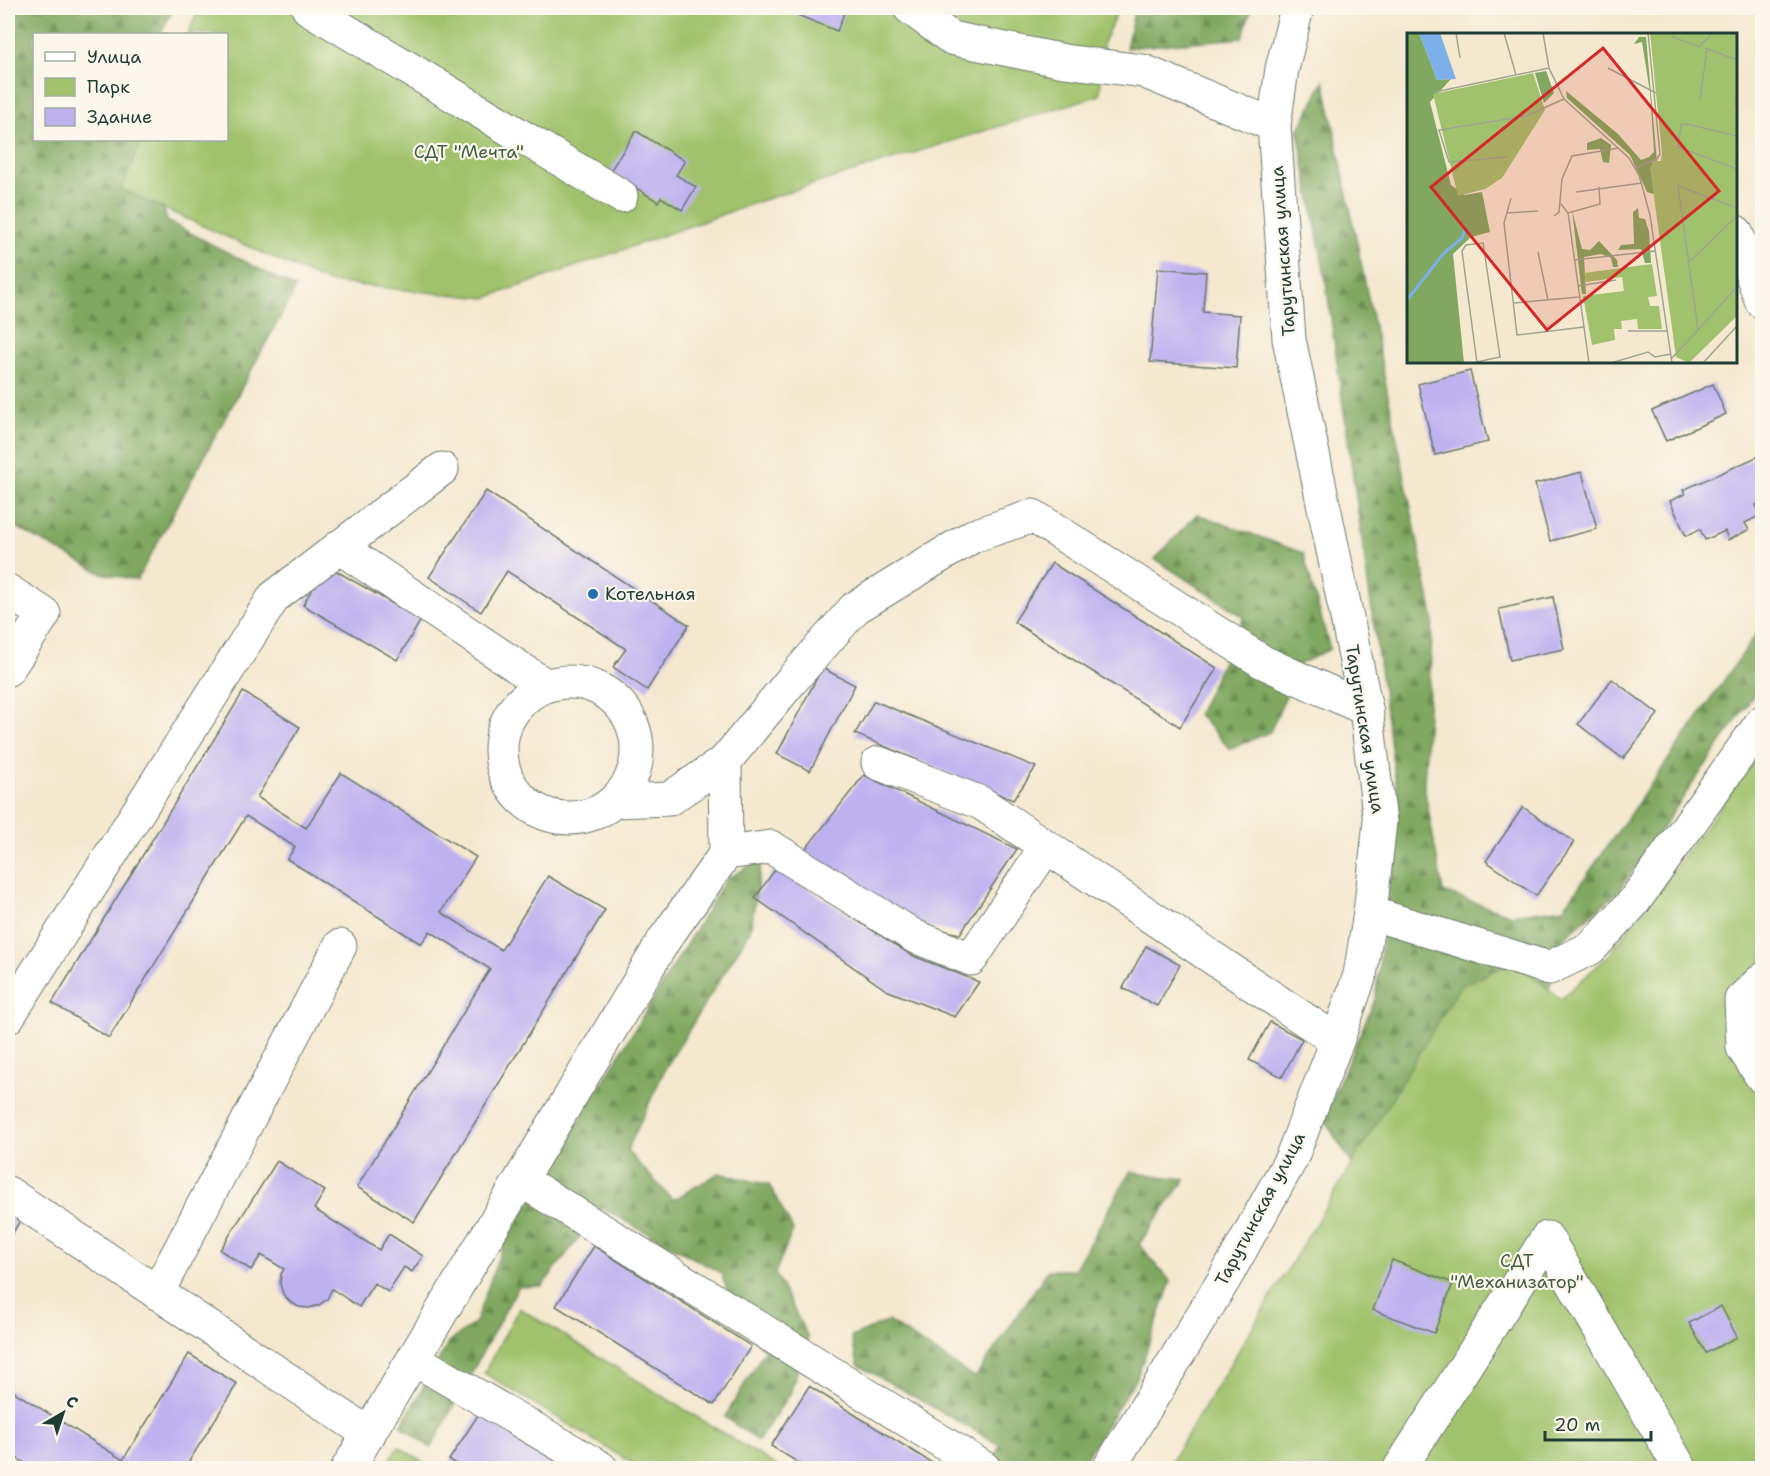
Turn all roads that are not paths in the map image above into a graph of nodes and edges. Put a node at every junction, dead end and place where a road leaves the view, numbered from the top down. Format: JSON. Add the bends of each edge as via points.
{"nodes":[{"id":1,"x":308,"y":8,"type":"edge"},
{"id":2,"x":910,"y":8,"type":"edge"},
{"id":3,"x":1297,"y":8,"type":"edge"},
{"id":4,"x":1274,"y":125,"type":"junction"},
{"id":5,"x":621,"y":196,"type":"dead end"},
{"id":6,"x":1737,"y":235,"type":"edge"},
{"id":7,"x":1762,"y":302,"type":"edge"},
{"id":8,"x":442,"y":469,"type":"dead end"},
{"id":9,"x":339,"y":547,"type":"junction"},
{"id":10,"x":8,"y":591,"type":"edge"},
{"id":11,"x":8,"y":669,"type":"edge"},
{"id":12,"x":545,"y":684,"type":"junction"},
{"id":13,"x":1366,"y":709,"type":"junction"},
{"id":14,"x":1762,"y":722,"type":"edge"},
{"id":15,"x":725,"y":761,"type":"junction"},
{"id":16,"x":878,"y":763,"type":"dead end"},
{"id":17,"x":615,"y":801,"type":"junction"},
{"id":18,"x":1046,"y":847,"type":"junction"},
{"id":19,"x":726,"y":853,"type":"junction"},
{"id":20,"x":1370,"y":913,"type":"junction"},
{"id":21,"x":340,"y":946,"type":"dead end"},
{"id":22,"x":1762,"y":980,"type":"edge"},
{"id":23,"x":8,"y":1017,"type":"edge"},
{"id":24,"x":1337,"y":1041,"type":"junction"},
{"id":25,"x":1762,"y":1077,"type":"edge"},
{"id":26,"x":521,"y":1180,"type":"junction"},
{"id":27,"x":8,"y":1192,"type":"edge"},
{"id":28,"x":157,"y":1293,"type":"junction"},
{"id":29,"x":414,"y":1359,"type":"junction"},
{"id":30,"x":369,"y":1434,"type":"junction"},
{"id":31,"x":348,"y":1468,"type":"edge"},
{"id":32,"x":601,"y":1468,"type":"edge"},
{"id":33,"x":984,"y":1468,"type":"edge"},
{"id":34,"x":1109,"y":1468,"type":"edge"},
{"id":35,"x":1400,"y":1468,"type":"edge"},
{"id":36,"x":1680,"y":1468,"type":"edge"}],
"edges":[{"from":1,"to":5,"type":"street"},
{"from":2,"to":4,"type":"street","via":[[951,38],[1064,61],[1143,71]]},
{"from":3,"to":4,"type":"street","name":"Тарутинская улица"},
{"from":4,"to":13,"type":"street","name":"Тарутинская улица","via":[[1289,339]]},
{"from":6,"to":7,"type":"street"},
{"from":8,"to":9,"type":"street"},
{"from":9,"to":12,"type":"street"},
{"from":9,"to":23,"type":"street","via":[[274,597]]},
{"from":10,"to":11,"type":"street","via":[[44,614]]},
{"from":12,"to":17,"type":"street","via":[[571,680],[598,687],[619,703],[634,726],[638,753],[631,779]]},
{"from":12,"to":17,"type":"street","via":[[522,698],[506,720],[499,746],[504,773],[517,796],[539,812],[566,819],[592,815]]},
{"from":13,"to":15,"type":"street","via":[[1263,662],[1033,516],[973,536],[855,608]]},
{"from":13,"to":20,"type":"street","name":"Тарутинская улица","via":[[1380,822]]},
{"from":14,"to":20,"type":"street","via":[[1633,903],[1591,948],[1549,968]]},
{"from":15,"to":17,"type":"street","via":[[669,799]]},
{"from":15,"to":19,"type":"street"},
{"from":16,"to":18,"type":"street","via":[[981,803]]},
{"from":18,"to":19,"type":"street","via":[[971,959],[914,936],[771,846]]},
{"from":18,"to":24,"type":"street"},
{"from":19,"to":26,"type":"street","via":[[664,940]]},
{"from":20,"to":24,"type":"street","name":"Тарутинская улица","via":[[1360,975]]},
{"from":21,"to":28,"type":"street"},
{"from":22,"to":25,"type":"street","via":[[1741,1000],[1743,1048]]},
{"from":24,"to":34,"type":"street","name":"Тарутинская улица","via":[[1291,1159],[1225,1278]]},
{"from":26,"to":29,"type":"street"},
{"from":26,"to":33,"type":"street"},
{"from":27,"to":28,"type":"street"},
{"from":28,"to":30,"type":"street"},
{"from":29,"to":30,"type":"street"},
{"from":29,"to":32,"type":"street"},
{"from":30,"to":31,"type":"street"},
{"from":35,"to":36,"type":"street","via":[[1547,1238]]}]}
